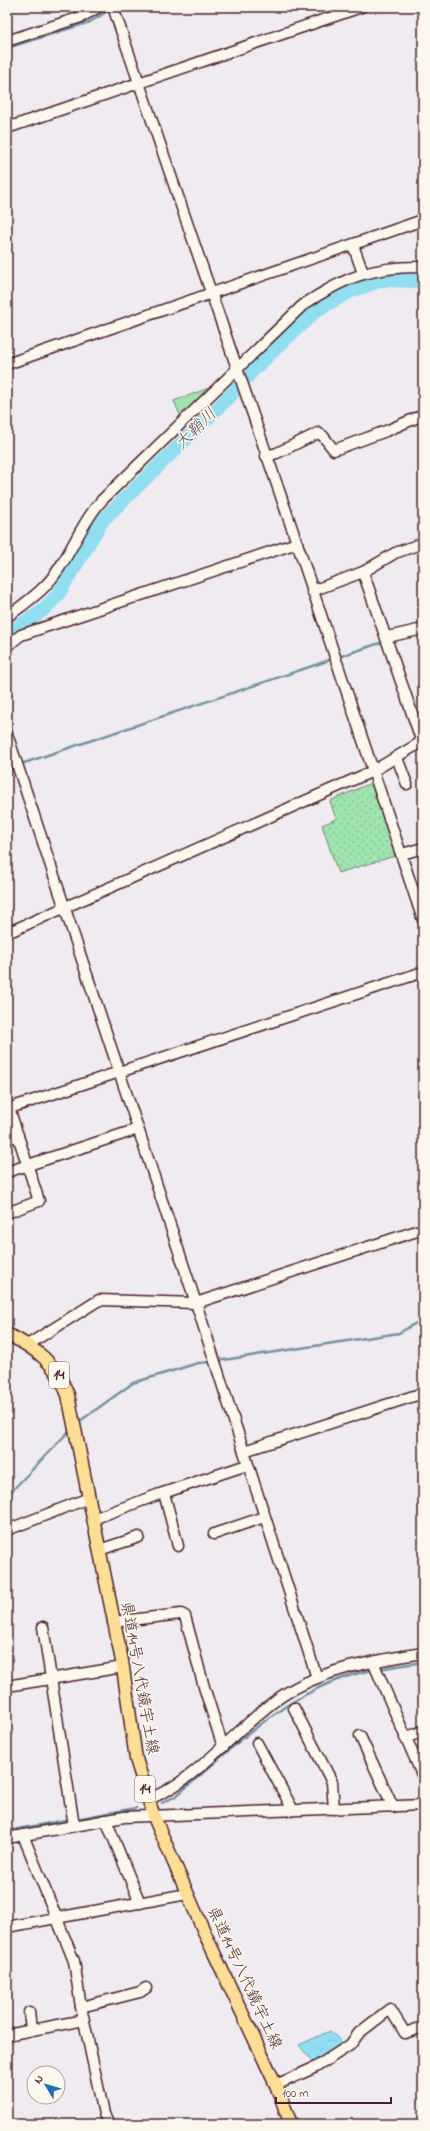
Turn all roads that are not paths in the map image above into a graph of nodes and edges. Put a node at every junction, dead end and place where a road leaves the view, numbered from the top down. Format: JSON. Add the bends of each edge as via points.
{"nodes":[{"id":1,"x":99,"y":7,"type":"edge"},
{"id":2,"x":361,"y":7,"type":"edge"},
{"id":3,"x":114,"y":11,"type":"edge"},
{"id":4,"x":7,"y":41,"type":"edge"},
{"id":5,"x":140,"y":83,"type":"junction"},
{"id":6,"x":7,"y":128,"type":"edge"},
{"id":7,"x":423,"y":220,"type":"edge"},
{"id":8,"x":352,"y":245,"type":"junction"},
{"id":9,"x":423,"y":267,"type":"edge"},
{"id":10,"x":363,"y":273,"type":"junction"},
{"id":11,"x":210,"y":292,"type":"junction"},
{"id":12,"x":7,"y":364,"type":"edge"},
{"id":13,"x":238,"y":372,"type":"junction"},
{"id":14,"x":423,"y":415,"type":"edge"},
{"id":15,"x":266,"y":456,"type":"junction"},
{"id":16,"x":297,"y":543,"type":"junction"},
{"id":17,"x":423,"y":543,"type":"edge"},
{"id":18,"x":363,"y":572,"type":"junction"},
{"id":19,"x":312,"y":591,"type":"junction"},
{"id":20,"x":7,"y":617,"type":"edge"},
{"id":21,"x":423,"y":629,"type":"edge"},
{"id":22,"x":386,"y":637,"type":"junction"},
{"id":23,"x":7,"y":646,"type":"edge"},
{"id":24,"x":7,"y":734,"type":"edge"},
{"id":25,"x":422,"y":742,"type":"edge"},
{"id":26,"x":397,"y":758,"type":"junction"},
{"id":27,"x":374,"y":771,"type":"junction"},
{"id":28,"x":407,"y":784,"type":"dead end"},
{"id":29,"x":423,"y":848,"type":"edge"},
{"id":30,"x":402,"y":854,"type":"junction"},
{"id":31,"x":65,"y":907,"type":"junction"},
{"id":32,"x":423,"y":920,"type":"edge"},
{"id":33,"x":7,"y":933,"type":"edge"},
{"id":34,"x":423,"y":972,"type":"edge"},
{"id":35,"x":120,"y":1072,"type":"junction"},
{"id":36,"x":8,"y":1109,"type":"edge"},
{"id":37,"x":138,"y":1129,"type":"junction"},
{"id":38,"x":18,"y":1135,"type":"junction"},
{"id":39,"x":7,"y":1139,"type":"edge"},
{"id":40,"x":28,"y":1165,"type":"junction"},
{"id":41,"x":7,"y":1172,"type":"edge"},
{"id":42,"x":7,"y":1213,"type":"edge"},
{"id":43,"x":423,"y":1229,"type":"edge"},
{"id":44,"x":196,"y":1303,"type":"junction"},
{"id":45,"x":7,"y":1334,"type":"edge"},
{"id":46,"x":29,"y":1344,"type":"junction"},
{"id":47,"x":423,"y":1393,"type":"edge"},
{"id":48,"x":244,"y":1452,"type":"junction"},
{"id":49,"x":247,"y":1466,"type":"junction"},
{"id":50,"x":164,"y":1493,"type":"junction"},
{"id":51,"x":89,"y":1498,"type":"junction"},
{"id":52,"x":264,"y":1517,"type":"junction"},
{"id":53,"x":93,"y":1519,"type":"junction"},
{"id":54,"x":7,"y":1530,"type":"edge"},
{"id":55,"x":214,"y":1534,"type":"dead end"},
{"id":56,"x":139,"y":1537,"type":"dead end"},
{"id":57,"x":178,"y":1546,"type":"dead end"},
{"id":58,"x":99,"y":1550,"type":"junction"},
{"id":59,"x":113,"y":1622,"type":"junction"},
{"id":60,"x":43,"y":1627,"type":"dead end"},
{"id":61,"x":423,"y":1654,"type":"edge"},
{"id":62,"x":374,"y":1666,"type":"junction"},
{"id":63,"x":123,"y":1667,"type":"junction"},
{"id":64,"x":52,"y":1678,"type":"junction"},
{"id":65,"x":317,"y":1678,"type":"junction"},
{"id":66,"x":7,"y":1686,"type":"edge"},
{"id":67,"x":294,"y":1708,"type":"dead end"},
{"id":68,"x":423,"y":1731,"type":"edge"},
{"id":69,"x":360,"y":1736,"type":"dead end"},
{"id":70,"x":405,"y":1738,"type":"junction"},
{"id":71,"x":257,"y":1743,"type":"dead end"},
{"id":72,"x":222,"y":1747,"type":"junction"},
{"id":73,"x":423,"y":1777,"type":"edge"},
{"id":74,"x":148,"y":1798,"type":"junction"},
{"id":75,"x":423,"y":1805,"type":"edge"},
{"id":76,"x":393,"y":1807,"type":"junction"},
{"id":77,"x":334,"y":1808,"type":"junction"},
{"id":78,"x":293,"y":1810,"type":"junction"},
{"id":79,"x":154,"y":1817,"type":"junction"},
{"id":80,"x":106,"y":1820,"type":"junction"},
{"id":81,"x":73,"y":1825,"type":"junction"},
{"id":82,"x":23,"y":1835,"type":"junction"},
{"id":83,"x":7,"y":1838,"type":"edge"},
{"id":84,"x":187,"y":1894,"type":"junction"},
{"id":85,"x":140,"y":1903,"type":"junction"},
{"id":86,"x":58,"y":1919,"type":"junction"},
{"id":87,"x":7,"y":1928,"type":"edge"},
{"id":88,"x":146,"y":1988,"type":"dead end"},
{"id":89,"x":81,"y":2007,"type":"junction"},
{"id":90,"x":29,"y":2012,"type":"dead end"},
{"id":91,"x":84,"y":2020,"type":"junction"},
{"id":92,"x":423,"y":2027,"type":"edge"},
{"id":93,"x":31,"y":2030,"type":"junction"},
{"id":94,"x":7,"y":2035,"type":"edge"},
{"id":95,"x":276,"y":2085,"type":"junction"},
{"id":96,"x":109,"y":2124,"type":"edge"},
{"id":97,"x":291,"y":2124,"type":"edge"}],
"edges":[{"from":1,"to":4,"type":"street","via":[[81,17]]},
{"from":2,"to":5,"type":"street"},
{"from":3,"to":5,"type":"street"},
{"from":5,"to":6,"type":"street"},
{"from":5,"to":11,"type":"street"},
{"from":7,"to":8,"type":"street"},
{"from":8,"to":10,"type":"street"},
{"from":8,"to":11,"type":"street"},
{"from":9,"to":10,"type":"street","via":[[395,266]]},
{"from":10,"to":13,"type":"street","via":[[327,289],[303,305]]},
{"from":11,"to":12,"type":"street"},
{"from":11,"to":13,"type":"street"},
{"from":13,"to":15,"type":"street"},
{"from":13,"to":20,"type":"street","via":[[102,500],[91,512],[46,585]]},
{"from":14,"to":15,"type":"street","via":[[334,450],[323,436],[318,434]]},
{"from":15,"to":16,"type":"street"},
{"from":16,"to":19,"type":"street"},
{"from":16,"to":23,"type":"street","via":[[21,635]]},
{"from":17,"to":18,"type":"street","via":[[400,551]]},
{"from":18,"to":19,"type":"street"},
{"from":18,"to":22,"type":"street"},
{"from":19,"to":27,"type":"street"},
{"from":21,"to":22,"type":"street"},
{"from":22,"to":25,"type":"street"},
{"from":24,"to":31,"type":"street"},
{"from":25,"to":26,"type":"street"},
{"from":26,"to":27,"type":"street"},
{"from":26,"to":28,"type":"street"},
{"from":27,"to":30,"type":"street"},
{"from":27,"to":31,"type":"street"},
{"from":29,"to":30,"type":"street"},
{"from":30,"to":32,"type":"street"},
{"from":31,"to":33,"type":"street"},
{"from":31,"to":35,"type":"street"},
{"from":34,"to":35,"type":"street"},
{"from":35,"to":36,"type":"street"},
{"from":35,"to":37,"type":"street"},
{"from":36,"to":38,"type":"street"},
{"from":37,"to":40,"type":"street"},
{"from":37,"to":44,"type":"street"},
{"from":38,"to":39,"type":"street"},
{"from":38,"to":40,"type":"street"},
{"from":40,"to":41,"type":"street"},
{"from":40,"to":42,"type":"street","via":[[39,1201]]},
{"from":43,"to":44,"type":"street"},
{"from":44,"to":46,"type":"street","via":[[99,1300]]},
{"from":44,"to":48,"type":"street"},
{"from":45,"to":46,"type":"main road","name":"県道14号八代鏡宇土線","number":"14"},
{"from":46,"to":51,"type":"main road","name":"県道14号八代鏡宇土線","number":"14","via":[[54,1367],[61,1378],[73,1416]]},
{"from":47,"to":48,"type":"street"},
{"from":48,"to":49,"type":"street"},
{"from":49,"to":50,"type":"street"},
{"from":49,"to":52,"type":"street"},
{"from":50,"to":53,"type":"street"},
{"from":50,"to":57,"type":"street"},
{"from":51,"to":53,"type":"main road","name":"県道14号八代鏡宇土線","number":"14"},
{"from":51,"to":54,"type":"street"},
{"from":52,"to":55,"type":"street"},
{"from":52,"to":65,"type":"street"},
{"from":53,"to":58,"type":"main road","name":"県道14号八代鏡宇土線","number":"14"},
{"from":56,"to":58,"type":"street"},
{"from":58,"to":59,"type":"main road","name":"県道14号八代鏡宇土線","number":"14"},
{"from":59,"to":63,"type":"main road","name":"県道14号八代鏡宇土線","number":"14"},
{"from":59,"to":72,"type":"street","via":[[181,1614],[185,1616]]},
{"from":60,"to":64,"type":"street"},
{"from":61,"to":62,"type":"street"},
{"from":62,"to":65,"type":"street","via":[[340,1670]]},
{"from":62,"to":70,"type":"street"},
{"from":63,"to":64,"type":"street"},
{"from":63,"to":74,"type":"main road","name":"県道14号八代鏡宇土線","number":"14","via":[[136,1759]]},
{"from":64,"to":66,"type":"street"},
{"from":64,"to":81,"type":"street"},
{"from":65,"to":72,"type":"street","via":[[274,1702]]},
{"from":67,"to":77,"type":"street","via":[[332,1782]]},
{"from":68,"to":70,"type":"street"},
{"from":69,"to":76,"type":"street"},
{"from":70,"to":73,"type":"street"},
{"from":71,"to":78,"type":"street"},
{"from":72,"to":74,"type":"street","via":[[173,1788]]},
{"from":74,"to":79,"type":"main road","name":"県道14号八代鏡宇土線","number":"14"},
{"from":75,"to":76,"type":"street"},
{"from":76,"to":77,"type":"street"},
{"from":77,"to":78,"type":"street"},
{"from":78,"to":79,"type":"street"},
{"from":79,"to":80,"type":"street"},
{"from":79,"to":84,"type":"main road","name":"県道14号八代鏡宇土線","number":"14"},
{"from":80,"to":81,"type":"street"},
{"from":80,"to":85,"type":"street"},
{"from":81,"to":82,"type":"street"},
{"from":82,"to":83,"type":"street"},
{"from":82,"to":86,"type":"street"},
{"from":84,"to":85,"type":"street"},
{"from":84,"to":95,"type":"main road","name":"県道14号八代鏡宇土線","number":"14"},
{"from":85,"to":86,"type":"street"},
{"from":86,"to":87,"type":"street"},
{"from":86,"to":89,"type":"street","via":[[74,1961]]},
{"from":88,"to":89,"type":"street","via":[[140,1992]]},
{"from":89,"to":91,"type":"street"},
{"from":90,"to":93,"type":"street"},
{"from":91,"to":93,"type":"street"},
{"from":91,"to":96,"type":"street","via":[[104,2114]]},
{"from":92,"to":95,"type":"street","via":[[405,2033],[390,2009],[359,2033],[350,2045],[316,2067]]},
{"from":93,"to":94,"type":"street"},
{"from":95,"to":97,"type":"main road","name":"県道14号八代鏡宇土線","number":"14"}]}
